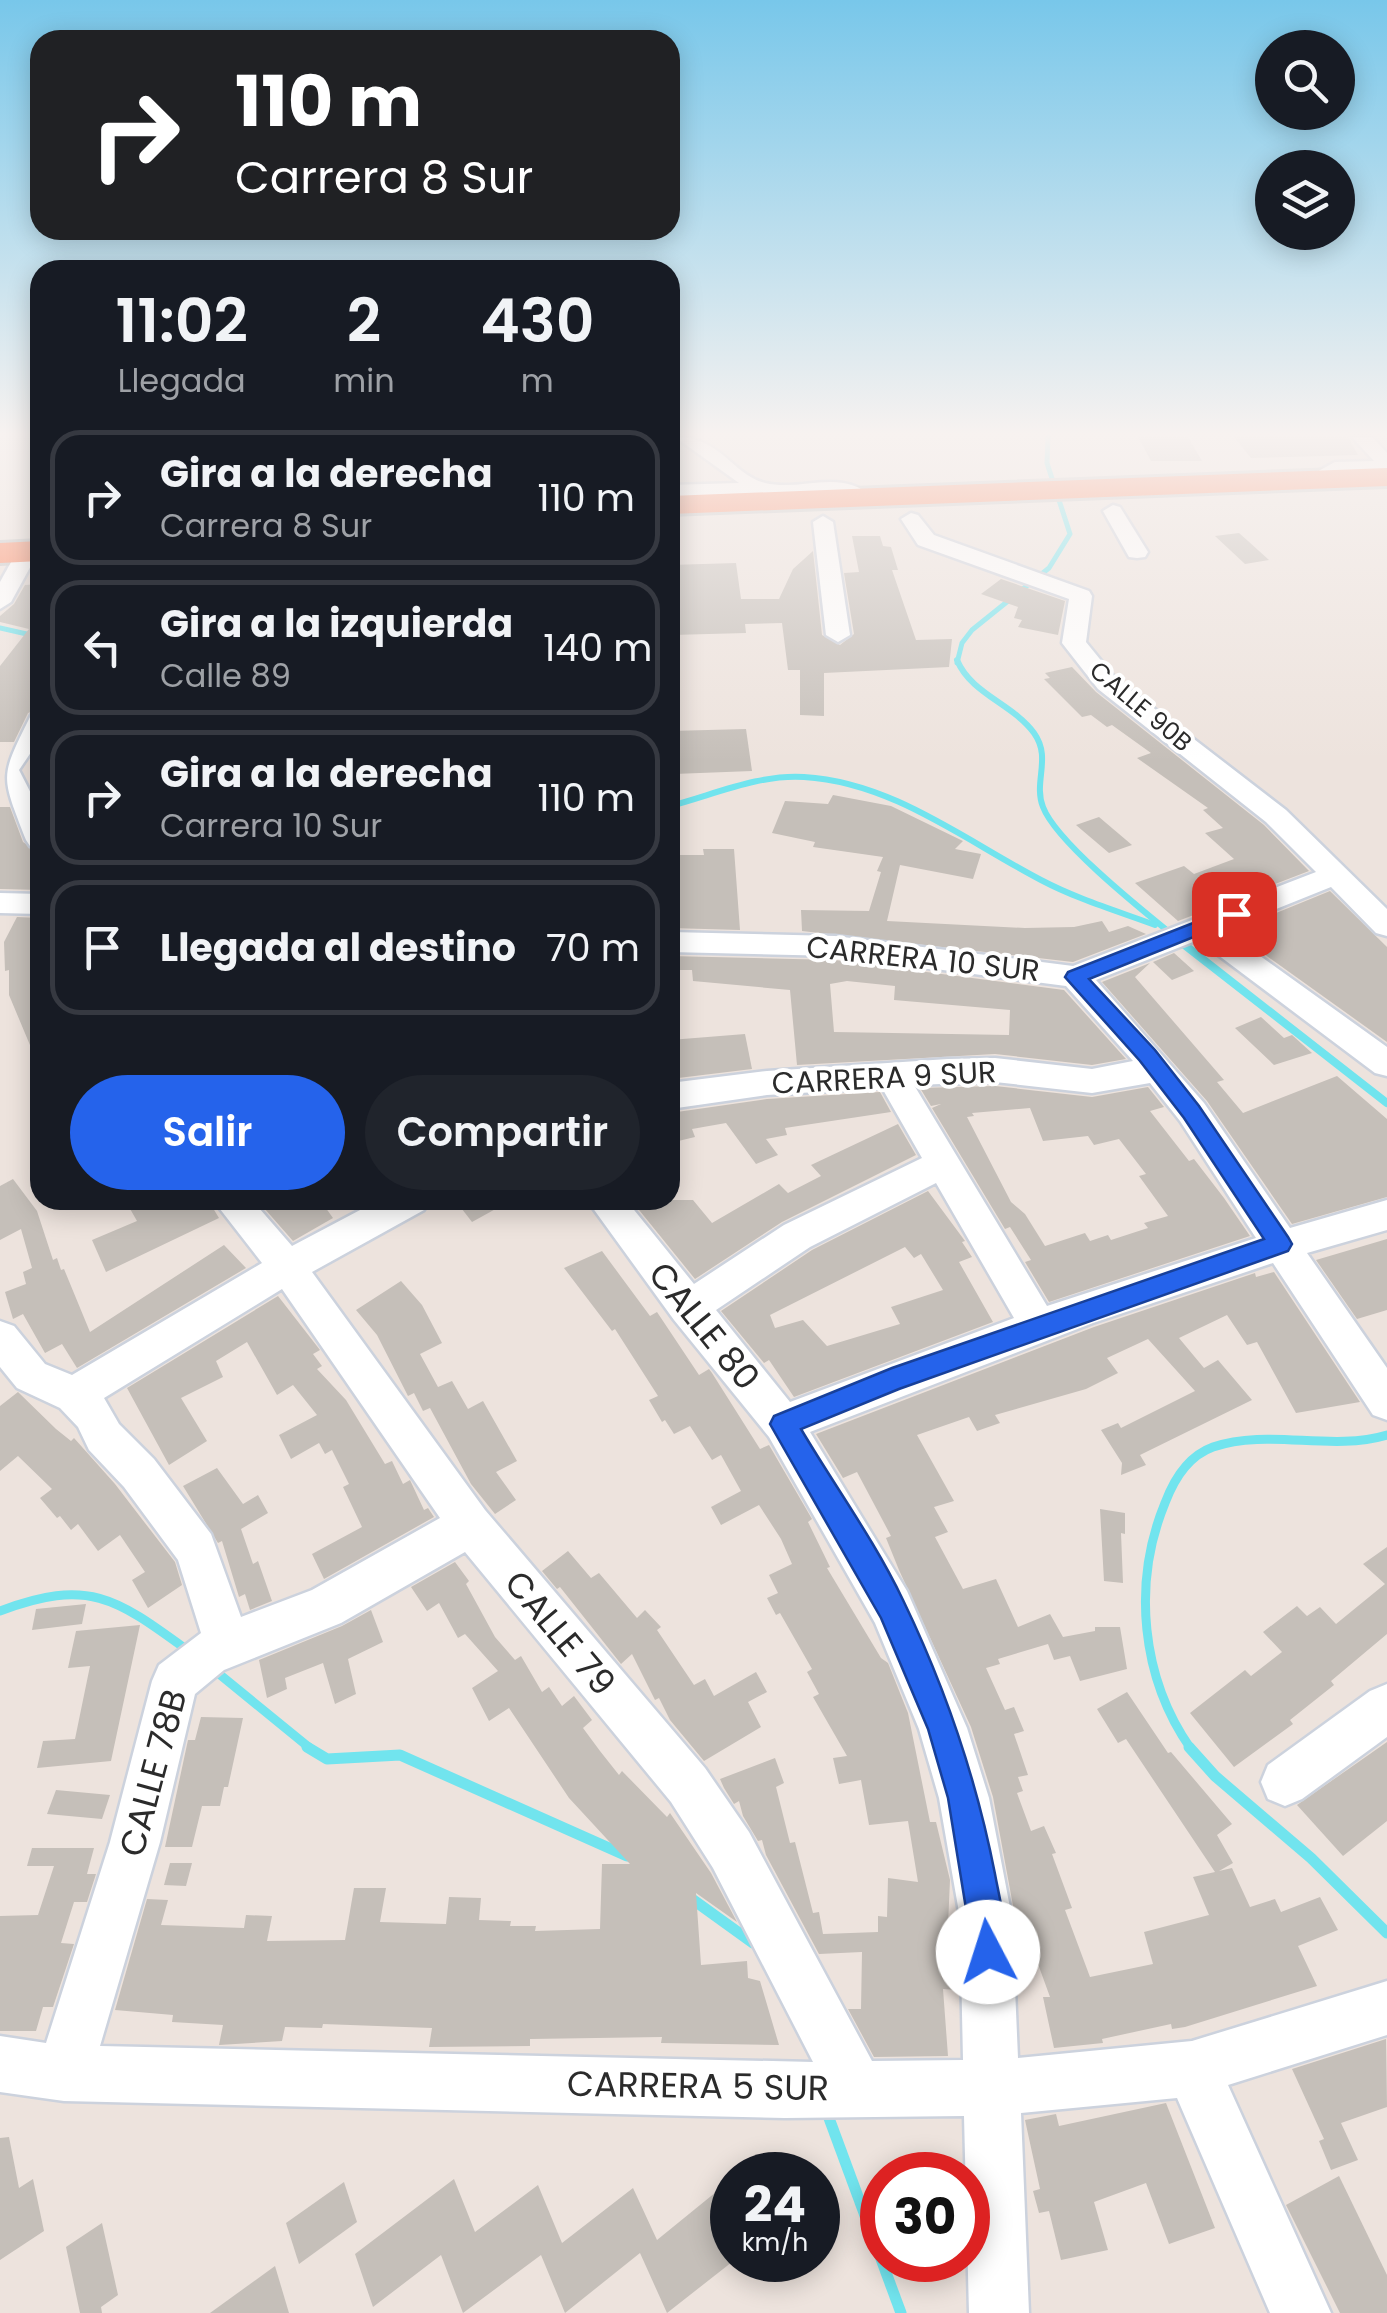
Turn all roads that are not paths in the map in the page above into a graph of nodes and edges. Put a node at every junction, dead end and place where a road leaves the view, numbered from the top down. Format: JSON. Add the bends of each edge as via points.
{"nodes":[{"id":1,"x":826,"y":545,"type":"edge"},
{"id":2,"x":940,"y":545,"type":"edge"},
{"id":3,"x":1131,"y":545,"type":"edge"},
{"id":4,"x":27,"y":546,"type":"edge"},
{"id":5,"x":1137,"y":552,"type":"dead end"},
{"id":6,"x":0,"y":602,"type":"edge"},
{"id":7,"x":838,"y":635,"type":"dead end"},
{"id":8,"x":30,"y":735,"type":"edge"},
{"id":9,"x":13,"y":760,"type":"edge"},
{"id":10,"x":30,"y":810,"type":"edge"},
{"id":11,"x":1337,"y":874,"type":"junction"},
{"id":12,"x":0,"y":903,"type":"edge"},
{"id":13,"x":30,"y":904,"type":"edge"},
{"id":14,"x":1387,"y":926,"type":"edge"},
{"id":15,"x":1184,"y":934,"type":"junction"},
{"id":16,"x":680,"y":942,"type":"edge"},
{"id":17,"x":1075,"y":977,"type":"junction"},
{"id":18,"x":1387,"y":1064,"type":"edge"},
{"id":19,"x":1158,"y":1069,"type":"junction"},
{"id":20,"x":891,"y":1075,"type":"junction"},
{"id":21,"x":680,"y":1095,"type":"edge"},
{"id":22,"x":941,"y":1165,"type":"junction"},
{"id":23,"x":238,"y":1210,"type":"edge"},
{"id":24,"x":391,"y":1210,"type":"edge"},
{"id":25,"x":613,"y":1210,"type":"edge"},
{"id":26,"x":1387,"y":1215,"type":"edge"},
{"id":27,"x":1280,"y":1244,"type":"junction"},
{"id":28,"x":286,"y":1267,"type":"junction"},
{"id":29,"x":688,"y":1308,"type":"junction"},
{"id":30,"x":1039,"y":1327,"type":"junction"},
{"id":31,"x":4,"y":1353,"type":"edge"},
{"id":32,"x":74,"y":1395,"type":"junction"},
{"id":33,"x":1387,"y":1402,"type":"edge"},
{"id":34,"x":783,"y":1424,"type":"junction"},
{"id":35,"x":470,"y":1525,"type":"junction"},
{"id":36,"x":207,"y":1654,"type":"junction"},
{"id":37,"x":1387,"y":1708,"type":"edge"},
{"id":38,"x":1285,"y":1782,"type":"dead end"},
{"id":39,"x":1387,"y":2008,"type":"edge"},
{"id":40,"x":0,"y":2064,"type":"edge"},
{"id":41,"x":1192,"y":2069,"type":"junction"},
{"id":42,"x":64,"y":2073,"type":"junction"},
{"id":43,"x":856,"y":2088,"type":"junction"},
{"id":44,"x":994,"y":2088,"type":"junction"},
{"id":45,"x":998,"y":2313,"type":"edge"},
{"id":46,"x":1302,"y":2313,"type":"edge"}],
"edges":[{"from":1,"to":7,"type":"street"},
{"from":2,"to":11,"type":"street","name":"CALLE 90B","via":[[1081,596],[1074,643],[1107,684],[1276,816]]},
{"from":3,"to":5,"type":"street"},
{"from":4,"to":6,"type":"street"},
{"from":8,"to":9,"type":"street"},
{"from":9,"to":10,"type":"street"},
{"from":11,"to":14,"type":"street","name":"CALLE 90B"},
{"from":11,"to":15,"type":"street","name":"CARRERA 10 SUR"},
{"from":12,"to":13,"type":"street"},
{"from":15,"to":17,"type":"street","name":"CARRERA 10 SUR"},
{"from":15,"to":18,"type":"street"},
{"from":16,"to":17,"type":"street","name":"CARRERA 10 SUR","via":[[835,946]]},
{"from":17,"to":19,"type":"street"},
{"from":19,"to":20,"type":"street","name":"CARRERA 9 SUR","via":[[1092,1081],[995,1070]]},
{"from":19,"to":27,"type":"street"},
{"from":20,"to":21,"type":"street","name":"CARRERA 9 SUR"},
{"from":20,"to":22,"type":"street"},
{"from":22,"to":29,"type":"street","via":[[797,1236]]},
{"from":22,"to":30,"type":"street"},
{"from":23,"to":28,"type":"street","name":"CALLE 79"},
{"from":24,"to":28,"type":"street"},
{"from":25,"to":29,"type":"street","name":"CALLE 80"},
{"from":26,"to":27,"type":"street"},
{"from":27,"to":30,"type":"street"},
{"from":27,"to":33,"type":"street"},
{"from":28,"to":32,"type":"street"},
{"from":28,"to":35,"type":"street","name":"CALLE 79"},
{"from":29,"to":34,"type":"street","name":"CALLE 80"},
{"from":30,"to":34,"type":"street"},
{"from":31,"to":32,"type":"street","via":[[31,1376]]},
{"from":32,"to":36,"type":"street","via":[[196,1548]]},
{"from":34,"to":44,"type":"street","name":"CALLE 80","via":[[892,1607],[943,1728],[964,1798],[986,1918]]},
{"from":35,"to":36,"type":"street","via":[[325,1606]]},
{"from":35,"to":43,"type":"street","name":"CALLE 79","via":[[688,1785],[731,1850]]},
{"from":36,"to":42,"type":"street","name":"CALLE 78B","via":[[175,1681],[155,1770]]},
{"from":37,"to":38,"type":"street"},
{"from":39,"to":41,"type":"street","name":"CARRERA 5 SUR"},
{"from":40,"to":42,"type":"street","name":"CARRERA 5 SUR"},
{"from":41,"to":44,"type":"street","name":"CARRERA 5 SUR"},
{"from":41,"to":46,"type":"street"},
{"from":42,"to":43,"type":"street","name":"CARRERA 5 SUR"},
{"from":43,"to":44,"type":"street","name":"CARRERA 5 SUR"},
{"from":44,"to":45,"type":"street","name":"CALLE 80"}]}
